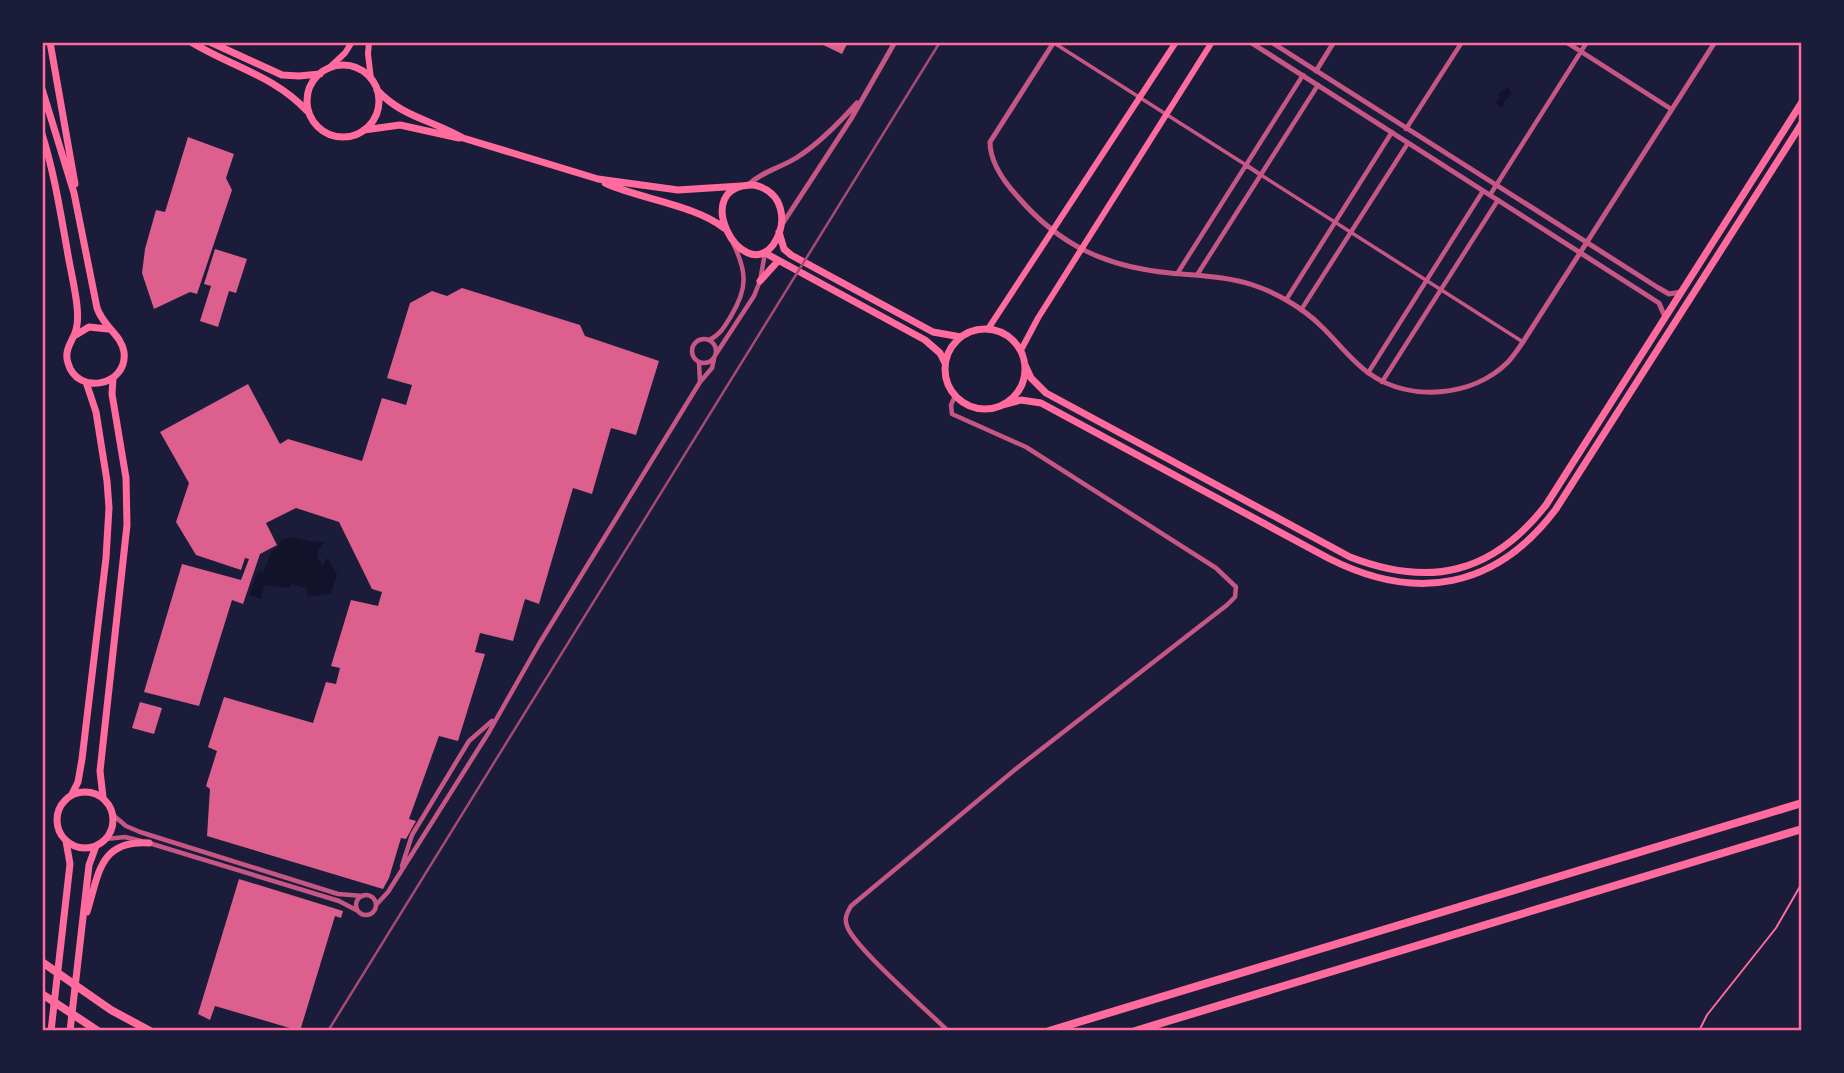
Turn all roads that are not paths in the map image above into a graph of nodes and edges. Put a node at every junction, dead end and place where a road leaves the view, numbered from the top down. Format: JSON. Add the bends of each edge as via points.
{"nodes":[{"id":1,"x":50,"y":42,"type":"edge"},
{"id":2,"x":191,"y":42,"type":"edge"},
{"id":3,"x":209,"y":42,"type":"edge"},
{"id":4,"x":352,"y":42,"type":"edge"},
{"id":5,"x":369,"y":42,"type":"edge"},
{"id":6,"x":895,"y":42,"type":"edge"},
{"id":7,"x":1054,"y":42,"type":"edge"},
{"id":8,"x":1176,"y":42,"type":"edge"},
{"id":9,"x":1212,"y":42,"type":"edge"},
{"id":10,"x":1250,"y":42,"type":"edge"},
{"id":11,"x":1271,"y":42,"type":"edge"},
{"id":12,"x":1334,"y":42,"type":"edge"},
{"id":13,"x":1462,"y":42,"type":"edge"},
{"id":14,"x":1566,"y":42,"type":"edge"},
{"id":15,"x":1587,"y":42,"type":"edge"},
{"id":16,"x":1715,"y":42,"type":"edge"},
{"id":17,"x":1581,"y":52,"type":"junction"},
{"id":18,"x":329,"y":68,"type":"junction"},
{"id":19,"x":1316,"y":71,"type":"junction"},
{"id":20,"x":321,"y":73,"type":"junction"},
{"id":21,"x":1303,"y":75,"type":"junction"},
{"id":22,"x":371,"y":79,"type":"junction"},
{"id":23,"x":1318,"y":85,"type":"junction"},
{"id":24,"x":42,"y":89,"type":"edge"},
{"id":25,"x":377,"y":90,"type":"junction"},
{"id":26,"x":864,"y":96,"type":"junction"},
{"id":27,"x":1140,"y":98,"type":"junction"},
{"id":28,"x":1802,"y":102,"type":"edge"},
{"id":29,"x":1671,"y":109,"type":"junction"},
{"id":30,"x":308,"y":111,"type":"junction"},
{"id":31,"x":1166,"y":114,"type":"junction"},
{"id":32,"x":1802,"y":123,"type":"edge"},
{"id":33,"x":1406,"y":129,"type":"junction"},
{"id":34,"x":363,"y":131,"type":"junction"},
{"id":35,"x":1392,"y":132,"type":"junction"},
{"id":36,"x":42,"y":134,"type":"edge"},
{"id":37,"x":463,"y":138,"type":"junction"},
{"id":38,"x":1408,"y":143,"type":"junction"},
{"id":39,"x":1246,"y":165,"type":"junction"},
{"id":40,"x":1261,"y":175,"type":"junction"},
{"id":41,"x":598,"y":179,"type":"junction"},
{"id":42,"x":745,"y":185,"type":"junction"},
{"id":43,"x":1496,"y":186,"type":"junction"},
{"id":44,"x":1483,"y":191,"type":"junction"},
{"id":45,"x":1490,"y":195,"type":"junction"},
{"id":46,"x":1498,"y":200,"type":"junction"},
{"id":47,"x":78,"y":209,"type":"junction"},
{"id":48,"x":1336,"y":222,"type":"junction"},
{"id":49,"x":780,"y":229,"type":"junction"},
{"id":50,"x":726,"y":230,"type":"junction"},
{"id":51,"x":1054,"y":232,"type":"junction"},
{"id":52,"x":1351,"y":232,"type":"junction"},
{"id":53,"x":732,"y":239,"type":"junction"},
{"id":54,"x":1586,"y":242,"type":"junction"},
{"id":55,"x":1082,"y":250,"type":"junction"},
{"id":56,"x":765,"y":253,"type":"junction"},
{"id":57,"x":1580,"y":253,"type":"junction"},
{"id":58,"x":778,"y":261,"type":"junction"},
{"id":59,"x":1177,"y":274,"type":"junction"},
{"id":60,"x":1197,"y":275,"type":"junction"},
{"id":61,"x":1426,"y":280,"type":"junction"},
{"id":62,"x":760,"y":281,"type":"junction"},
{"id":63,"x":1441,"y":289,"type":"junction"},
{"id":64,"x":1681,"y":292,"type":"junction"},
{"id":65,"x":1286,"y":300,"type":"junction"},
{"id":66,"x":1301,"y":310,"type":"junction"},
{"id":67,"x":1665,"y":318,"type":"junction"},
{"id":68,"x":108,"y":328,"type":"junction"},
{"id":69,"x":988,"y":329,"type":"junction"},
{"id":70,"x":73,"y":337,"type":"junction"},
{"id":71,"x":961,"y":337,"type":"junction"},
{"id":72,"x":709,"y":340,"type":"junction"},
{"id":73,"x":1524,"y":342,"type":"junction"},
{"id":74,"x":1021,"y":350,"type":"junction"},
{"id":75,"x":715,"y":356,"type":"junction"},
{"id":76,"x":699,"y":362,"type":"junction"},
{"id":77,"x":945,"y":363,"type":"junction"},
{"id":78,"x":1026,"y":365,"type":"junction"},
{"id":79,"x":1368,"y":373,"type":"junction"},
{"id":80,"x":113,"y":378,"type":"junction"},
{"id":81,"x":86,"y":382,"type":"junction"},
{"id":82,"x":700,"y":382,"type":"junction"},
{"id":83,"x":1382,"y":382,"type":"junction"},
{"id":84,"x":955,"y":396,"type":"junction"},
{"id":85,"x":1003,"y":405,"type":"junction"},
{"id":86,"x":495,"y":718,"type":"junction"},
{"id":87,"x":72,"y":794,"type":"junction"},
{"id":88,"x":103,"y":797,"type":"junction"},
{"id":89,"x":1802,"y":803,"type":"edge"},
{"id":90,"x":113,"y":815,"type":"junction"},
{"id":91,"x":1802,"y":829,"type":"edge"},
{"id":92,"x":106,"y":839,"type":"junction"},
{"id":93,"x":66,"y":841,"type":"junction"},
{"id":94,"x":149,"y":843,"type":"junction"},
{"id":95,"x":96,"y":846,"type":"junction"},
{"id":96,"x":398,"y":876,"type":"junction"},
{"id":97,"x":363,"y":896,"type":"junction"},
{"id":98,"x":376,"y":905,"type":"junction"},
{"id":99,"x":358,"y":911,"type":"junction"},
{"id":100,"x":82,"y":929,"type":"junction"},
{"id":101,"x":42,"y":962,"type":"edge"},
{"id":102,"x":42,"y":994,"type":"edge"},
{"id":103,"x":51,"y":1031,"type":"edge"},
{"id":104,"x":70,"y":1031,"type":"edge"},
{"id":105,"x":98,"y":1031,"type":"edge"},
{"id":106,"x":150,"y":1031,"type":"edge"},
{"id":107,"x":948,"y":1031,"type":"edge"},
{"id":108,"x":1049,"y":1031,"type":"edge"},
{"id":109,"x":1135,"y":1031,"type":"edge"}],
"edges":[{"from":1,"to":47,"type":"main road"},
{"from":2,"to":30,"type":"main road","via":[[274,83]]},
{"from":3,"to":20,"type":"main road","via":[[282,75]]},
{"from":4,"to":18,"type":"main road"},
{"from":5,"to":22,"type":"main road"},
{"from":6,"to":26,"type":"street"},
{"from":7,"to":27,"type":"street"},
{"from":7,"to":51,"type":"street","via":[[990,142],[990,154],[1010,189]]},
{"from":8,"to":27,"type":"main road"},
{"from":9,"to":31,"type":"main road"},
{"from":10,"to":21,"type":"street"},
{"from":11,"to":19,"type":"street"},
{"from":12,"to":19,"type":"street"},
{"from":13,"to":33,"type":"street"},
{"from":14,"to":17,"type":"street"},
{"from":15,"to":17,"type":"street"},
{"from":16,"to":29,"type":"street"},
{"from":17,"to":29,"type":"street"},
{"from":17,"to":43,"type":"street"},
{"from":18,"to":20,"type":"main road"},
{"from":18,"to":22,"type":"main road","via":[[353,67]]},
{"from":19,"to":33,"type":"street"},
{"from":20,"to":30,"type":"main road","via":[[308,93]]},
{"from":21,"to":23,"type":"street"},
{"from":21,"to":39,"type":"street"},
{"from":22,"to":25,"type":"main road"},
{"from":23,"to":35,"type":"street"},
{"from":23,"to":40,"type":"street"},
{"from":24,"to":47,"type":"main road"},
{"from":25,"to":34,"type":"main road","via":[[376,114]]},
{"from":25,"to":37,"type":"main road","via":[[397,108]]},
{"from":26,"to":42,"type":"street","via":[[803,154]]},
{"from":26,"to":49,"type":"street"},
{"from":27,"to":31,"type":"street"},
{"from":27,"to":51,"type":"main road"},
{"from":28,"to":64,"type":"main road"},
{"from":29,"to":54,"type":"street"},
{"from":30,"to":34,"type":"main road","via":[[321,130],[335,137]]},
{"from":31,"to":39,"type":"street"},
{"from":31,"to":55,"type":"main road"},
{"from":32,"to":85,"type":"main road","via":[[1556,509],[1513,554],[1470,576],[1407,584],[1364,575],[1041,403],[1021,400]]},
{"from":33,"to":43,"type":"street"},
{"from":34,"to":37,"type":"main road","via":[[400,125]]},
{"from":35,"to":38,"type":"street"},
{"from":35,"to":48,"type":"street"},
{"from":36,"to":70,"type":"main road","via":[[76,299]]},
{"from":37,"to":41,"type":"main road"},
{"from":38,"to":44,"type":"street"},
{"from":38,"to":52,"type":"street"},
{"from":39,"to":40,"type":"street"},
{"from":39,"to":59,"type":"street"},
{"from":40,"to":48,"type":"street"},
{"from":40,"to":60,"type":"street"},
{"from":41,"to":42,"type":"main road","via":[[678,190]]},
{"from":41,"to":50,"type":"main road","via":[[702,215]]},
{"from":42,"to":49,"type":"main road","via":[[773,194],[781,210]]},
{"from":42,"to":50,"type":"main road","via":[[724,204]]},
{"from":43,"to":45,"type":"street"},
{"from":43,"to":54,"type":"street"},
{"from":44,"to":45,"type":"street"},
{"from":44,"to":61,"type":"street"},
{"from":45,"to":46,"type":"street"},
{"from":46,"to":57,"type":"street"},
{"from":46,"to":63,"type":"street"},
{"from":47,"to":68,"type":"main road","via":[[97,308]]},
{"from":48,"to":52,"type":"street"},
{"from":48,"to":65,"type":"street"},
{"from":49,"to":56,"type":"main road"},
{"from":49,"to":71,"type":"main road","via":[[784,249],[791,255],[933,332]]},
{"from":50,"to":53,"type":"main road"},
{"from":51,"to":55,"type":"street"},
{"from":51,"to":69,"type":"main road"},
{"from":52,"to":61,"type":"street"},
{"from":52,"to":66,"type":"street"},
{"from":53,"to":56,"type":"main road","via":[[749,253]]},
{"from":53,"to":72,"type":"street","via":[[742,265],[744,290],[722,330]]},
{"from":54,"to":57,"type":"street"},
{"from":54,"to":64,"type":"street","via":[[1669,294]]},
{"from":55,"to":59,"type":"street","via":[[1129,268]]},
{"from":55,"to":74,"type":"main road"},
{"from":56,"to":58,"type":"main road"},
{"from":56,"to":62,"type":"street"},
{"from":57,"to":67,"type":"street","via":[[1659,303]]},
{"from":57,"to":73,"type":"street"},
{"from":58,"to":62,"type":"main road"},
{"from":58,"to":77,"type":"main road","via":[[925,340]]},
{"from":59,"to":60,"type":"street"},
{"from":60,"to":65,"type":"street","via":[[1254,285]]},
{"from":61,"to":63,"type":"street"},
{"from":61,"to":79,"type":"street"},
{"from":62,"to":75,"type":"street"},
{"from":63,"to":73,"type":"street"},
{"from":63,"to":83,"type":"street"},
{"from":64,"to":67,"type":"main road"},
{"from":65,"to":66,"type":"street"},
{"from":66,"to":79,"type":"street"},
{"from":67,"to":78,"type":"main road","via":[[1555,492],[1527,528],[1482,559],[1423,573],[1384,569],[1343,553],[1046,393]]},
{"from":68,"to":70,"type":"main road","via":[[89,327]]},
{"from":68,"to":80,"type":"main road","via":[[119,338],[124,353],[121,370]]},
{"from":69,"to":71,"type":"main road"},
{"from":69,"to":74,"type":"main road","via":[[1007,335]]},
{"from":70,"to":81,"type":"main road","via":[[68,365]]},
{"from":71,"to":77,"type":"main road"},
{"from":72,"to":75,"type":"street","via":[[715,345]]},
{"from":72,"to":76,"type":"street","via":[[693,347]]},
{"from":73,"to":83,"type":"street","via":[[1507,363],[1456,390],[1417,392]]},
{"from":74,"to":78,"type":"main road"},
{"from":75,"to":76,"type":"street"},
{"from":75,"to":82,"type":"street"},
{"from":76,"to":82,"type":"street"},
{"from":77,"to":84,"type":"main road","via":[[946,381]]},
{"from":78,"to":85,"type":"main road","via":[[1020,389]]},
{"from":79,"to":83,"type":"street"},
{"from":80,"to":81,"type":"main road"},
{"from":80,"to":88,"type":"main road","via":[[128,516],[101,765]]},
{"from":81,"to":87,"type":"main road","via":[[106,469],[108,516],[82,759]]},
{"from":82,"to":86,"type":"street"},
{"from":84,"to":85,"type":"main road","via":[[977,409]]},
{"from":84,"to":107,"type":"street","via":[[952,414],[1026,447],[1216,568],[1236,587],[1235,597],[1227,604],[851,905],[845,918],[847,929]]},
{"from":86,"to":96,"type":"street"},
{"from":86,"to":96,"type":"street","via":[[469,741],[412,835]]},
{"from":87,"to":88,"type":"main road","via":[[90,792]]},
{"from":87,"to":93,"type":"main road","via":[[62,802],[57,816],[58,830]]},
{"from":88,"to":90,"type":"main road"},
{"from":89,"to":108,"type":"highway"},
{"from":90,"to":92,"type":"main road"},
{"from":90,"to":97,"type":"street","via":[[140,832],[338,894]]},
{"from":91,"to":109,"type":"highway"},
{"from":92,"to":94,"type":"street"},
{"from":92,"to":95,"type":"main road"},
{"from":93,"to":95,"type":"main road","via":[[78,847]]},
{"from":93,"to":103,"type":"main road","via":[[70,864]]},
{"from":94,"to":99,"type":"street","via":[[342,902]]},
{"from":94,"to":100,"type":"main road","via":[[125,845],[106,858]]},
{"from":95,"to":100,"type":"main road","via":[[89,865]]},
{"from":96,"to":98,"type":"street"},
{"from":97,"to":98,"type":"street","via":[[372,897]]},
{"from":97,"to":99,"type":"street","via":[[357,902]]},
{"from":98,"to":99,"type":"street","via":[[371,914]]},
{"from":100,"to":104,"type":"main road"},
{"from":101,"to":106,"type":"highway"},
{"from":102,"to":105,"type":"highway"}]}
